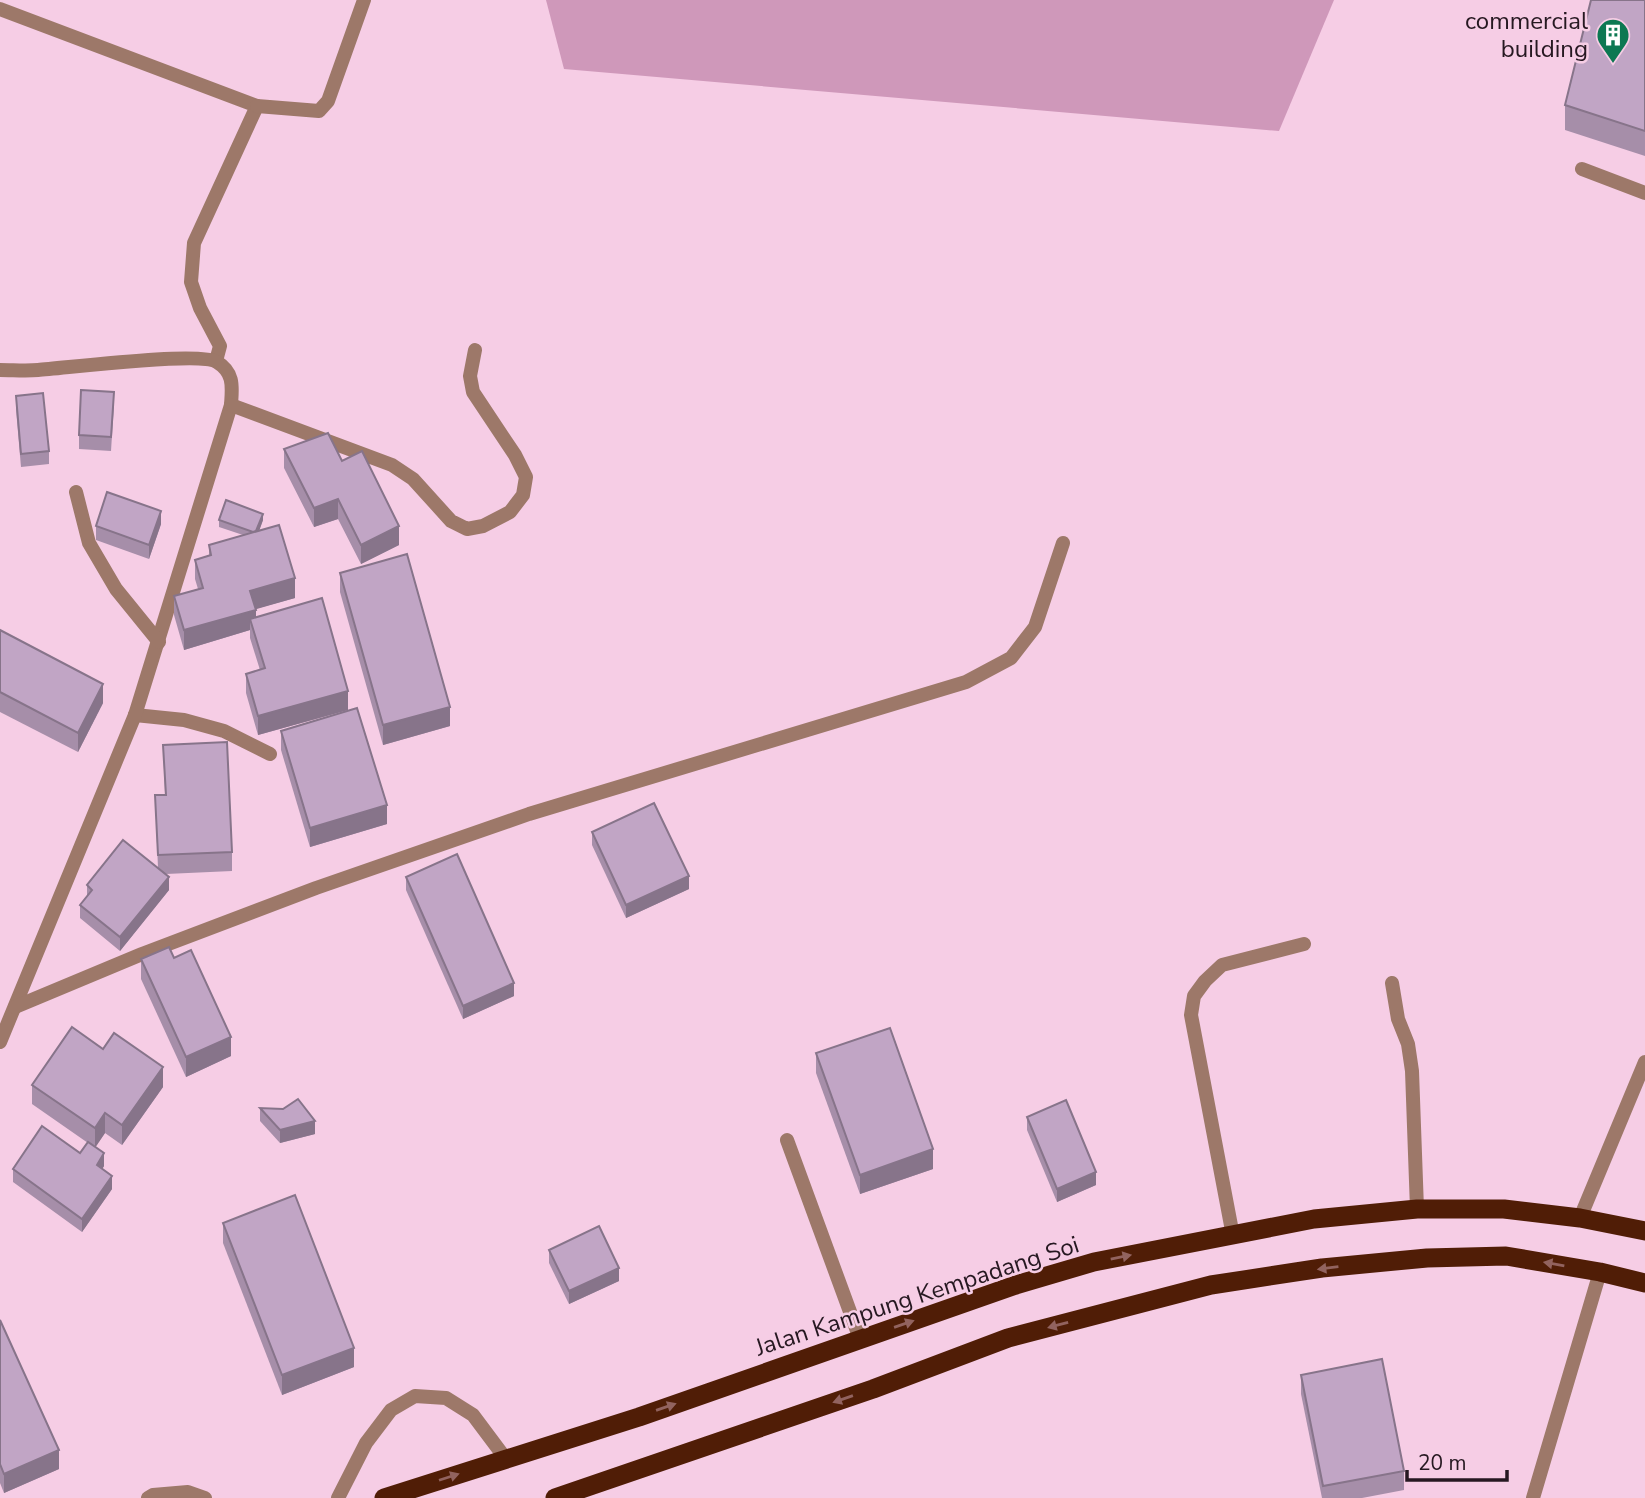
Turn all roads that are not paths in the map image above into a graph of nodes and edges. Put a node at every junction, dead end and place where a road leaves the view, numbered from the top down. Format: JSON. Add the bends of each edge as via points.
{"nodes":[{"id":1,"x":364,"y":0,"type":"edge"},
{"id":2,"x":0,"y":9,"type":"edge"},
{"id":3,"x":257,"y":106,"type":"junction"},
{"id":4,"x":1581,"y":169,"type":"dead end"},
{"id":5,"x":1645,"y":193,"type":"edge"},
{"id":6,"x":475,"y":350,"type":"dead end"},
{"id":7,"x":216,"y":361,"type":"junction"},
{"id":8,"x":0,"y":370,"type":"edge"},
{"id":9,"x":231,"y":405,"type":"junction"},
{"id":10,"x":76,"y":492,"type":"dead end"},
{"id":11,"x":1063,"y":543,"type":"dead end"},
{"id":12,"x":159,"y":642,"type":"junction"},
{"id":13,"x":135,"y":715,"type":"junction"},
{"id":14,"x":270,"y":754,"type":"dead end"},
{"id":15,"x":1304,"y":944,"type":"dead end"},
{"id":16,"x":1392,"y":983,"type":"dead end"},
{"id":17,"x":15,"y":1007,"type":"junction"},
{"id":18,"x":0,"y":1042,"type":"edge"},
{"id":19,"x":1645,"y":1062,"type":"edge"},
{"id":20,"x":787,"y":1140,"type":"dead end"},
{"id":21,"x":1417,"y":1209,"type":"junction"},
{"id":22,"x":1580,"y":1218,"type":"junction"},
{"id":23,"x":1645,"y":1231,"type":"edge"},
{"id":24,"x":1233,"y":1236,"type":"junction"},
{"id":25,"x":1600,"y":1272,"type":"junction"},
{"id":26,"x":1645,"y":1283,"type":"edge"},
{"id":27,"x":860,"y":1339,"type":"junction"},
{"id":28,"x":506,"y":1459,"type":"junction"},
{"id":29,"x":148,"y":1498,"type":"edge"},
{"id":30,"x":205,"y":1498,"type":"edge"},
{"id":31,"x":338,"y":1498,"type":"edge"},
{"id":32,"x":384,"y":1498,"type":"edge"},
{"id":33,"x":555,"y":1498,"type":"edge"},
{"id":34,"x":1533,"y":1498,"type":"edge"}],
"edges":[{"from":1,"to":3,"type":"street","via":[[328,101],[319,111]]},
{"from":2,"to":3,"type":"street"},
{"from":3,"to":7,"type":"street","via":[[194,243],[191,282],[220,346]]},
{"from":4,"to":5,"type":"street"},
{"from":6,"to":9,"type":"street","via":[[473,392],[526,477],[523,495],[510,512],[483,526],[467,529],[451,521],[413,479],[392,465]]},
{"from":7,"to":8,"type":"street","via":[[172,358]]},
{"from":7,"to":9,"type":"street","via":[[233,383]]},
{"from":9,"to":12,"type":"street"},
{"from":10,"to":12,"type":"street","via":[[89,543],[116,589]]},
{"from":11,"to":17,"type":"street","via":[[1035,627],[1011,658],[966,682],[529,814],[304,892]]},
{"from":12,"to":13,"type":"street"},
{"from":13,"to":14,"type":"street","via":[[184,720],[224,731]]},
{"from":13,"to":17,"type":"street"},
{"from":15,"to":24,"type":"street","via":[[1222,964],[1194,996],[1191,1015]]},
{"from":16,"to":21,"type":"street","via":[[1412,1071]]},
{"from":17,"to":18,"type":"street"},
{"from":19,"to":22,"type":"street"},
{"from":20,"to":27,"type":"street"},
{"from":21,"to":22,"type":"highway","name":"Jalan Kampung Kempadang Soi","via":[[1504,1209]]},
{"from":21,"to":24,"type":"highway","name":"Jalan Kampung Kempadang Soi","via":[[1314,1219]]},
{"from":22,"to":23,"type":"highway","name":"Jalan Kampung Kempadang Soi"},
{"from":27,"to":24,"type":"highway","name":"Jalan Kampung Kempadang Soi","one_way":true,"via":[[1094,1262]]},
{"from":25,"to":26,"type":"highway"},
{"from":25,"to":33,"type":"highway","one_way":true,"via":[[1506,1255],[1322,1268],[1211,1285],[1008,1338]]},
{"from":25,"to":34,"type":"street"},
{"from":28,"to":27,"type":"highway","name":"Jalan Kampung Kempadang Soi","one_way":true},
{"from":28,"to":31,"type":"street","via":[[473,1415],[446,1398],[415,1396],[391,1410],[366,1443]]},
{"from":32,"to":28,"type":"highway","name":"Jalan Kampung Kempadang Soi","one_way":true},
{"from":29,"to":30,"type":"street","via":[[188,1492]]}]}
